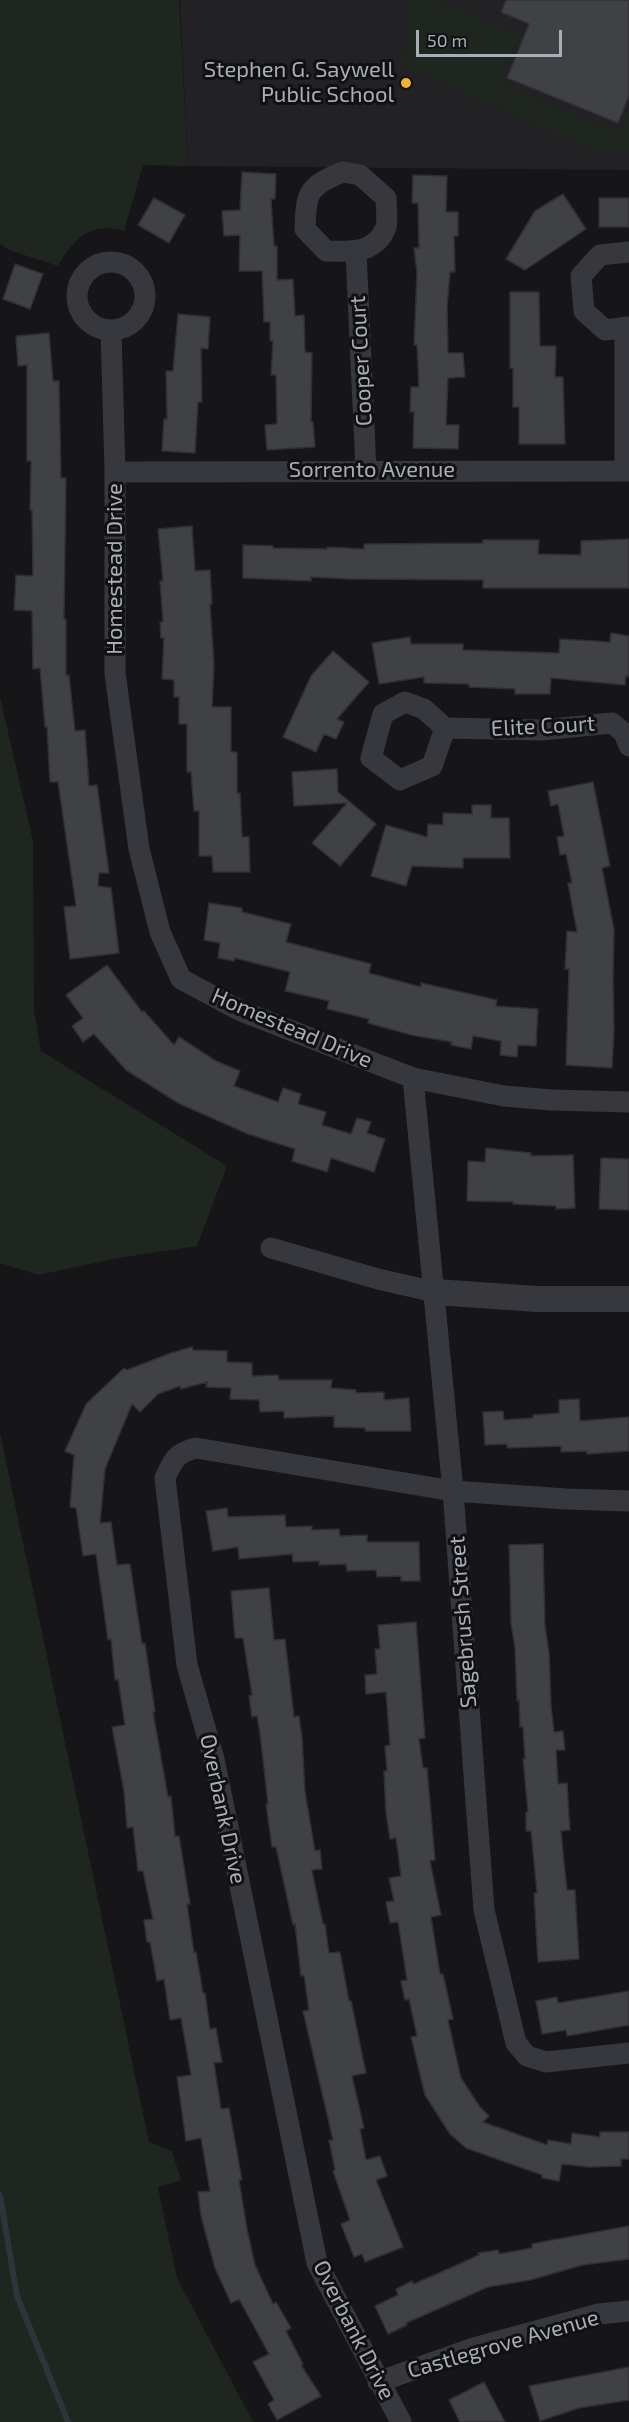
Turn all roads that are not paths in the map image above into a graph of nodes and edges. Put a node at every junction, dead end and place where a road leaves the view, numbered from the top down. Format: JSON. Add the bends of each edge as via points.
{"nodes":[{"id":1,"x":356,"y":252,"type":"dead end"},
{"id":2,"x":629,"y":252,"type":"edge"},
{"id":3,"x":627,"y":327,"type":"edge"},
{"id":4,"x":111,"y":330,"type":"dead end"},
{"id":5,"x":366,"y":470,"type":"junction"},
{"id":6,"x":627,"y":471,"type":"edge"},
{"id":7,"x":115,"y":472,"type":"junction"},
{"id":8,"x":445,"y":728,"type":"dead end"},
{"id":9,"x":629,"y":746,"type":"edge"},
{"id":10,"x":413,"y":1078,"type":"junction"},
{"id":11,"x":629,"y":1102,"type":"edge"},
{"id":12,"x":272,"y":1248,"type":"dead end"},
{"id":13,"x":435,"y":1292,"type":"junction"},
{"id":14,"x":629,"y":1299,"type":"edge"},
{"id":15,"x":453,"y":1491,"type":"junction"},
{"id":16,"x":629,"y":1501,"type":"edge"},
{"id":17,"x":629,"y":2053,"type":"edge"},
{"id":18,"x":629,"y":2312,"type":"edge"},
{"id":19,"x":378,"y":2382,"type":"junction"},
{"id":20,"x":401,"y":2422,"type":"edge"}],
"edges":[{"from":1,"to":5,"type":"street","name":"Cooper Court"},
{"from":2,"to":3,"type":"street","via":[[600,255],[581,276],[584,311],[605,330]]},
{"from":3,"to":6,"type":"street"},
{"from":4,"to":7,"type":"street","name":"Homestead Drive"},
{"from":5,"to":6,"type":"street","name":"Sorrento Avenue"},
{"from":5,"to":7,"type":"street","name":"Sorrento Avenue"},
{"from":7,"to":10,"type":"street","name":"Homestead Drive","via":[[115,673],[139,849],[160,932],[181,979],[241,1011]]},
{"from":8,"to":9,"type":"street","name":"Elite Court","via":[[542,730],[612,723],[624,733]]},
{"from":10,"to":11,"type":"street","name":"Homestead Drive","via":[[504,1096]]},
{"from":10,"to":13,"type":"street","name":"Sagebrush Street"},
{"from":12,"to":13,"type":"street"},
{"from":13,"to":14,"type":"street","via":[[537,1299]]},
{"from":13,"to":15,"type":"street","name":"Sagebrush Street"},
{"from":15,"to":16,"type":"street","name":"Overbank Drive"},
{"from":15,"to":17,"type":"street","name":"Sagebrush Street","via":[[484,1910],[516,2043],[527,2056],[546,2062]]},
{"from":15,"to":19,"type":"street","name":"Overbank Drive","via":[[196,1448],[182,1452],[165,1478],[187,1665],[214,1759],[317,2264]]},
{"from":18,"to":19,"type":"street","name":"Castlegrove Avenue","via":[[599,2314],[474,2348]]},
{"from":19,"to":20,"type":"street","name":"Overbank Drive"}]}
